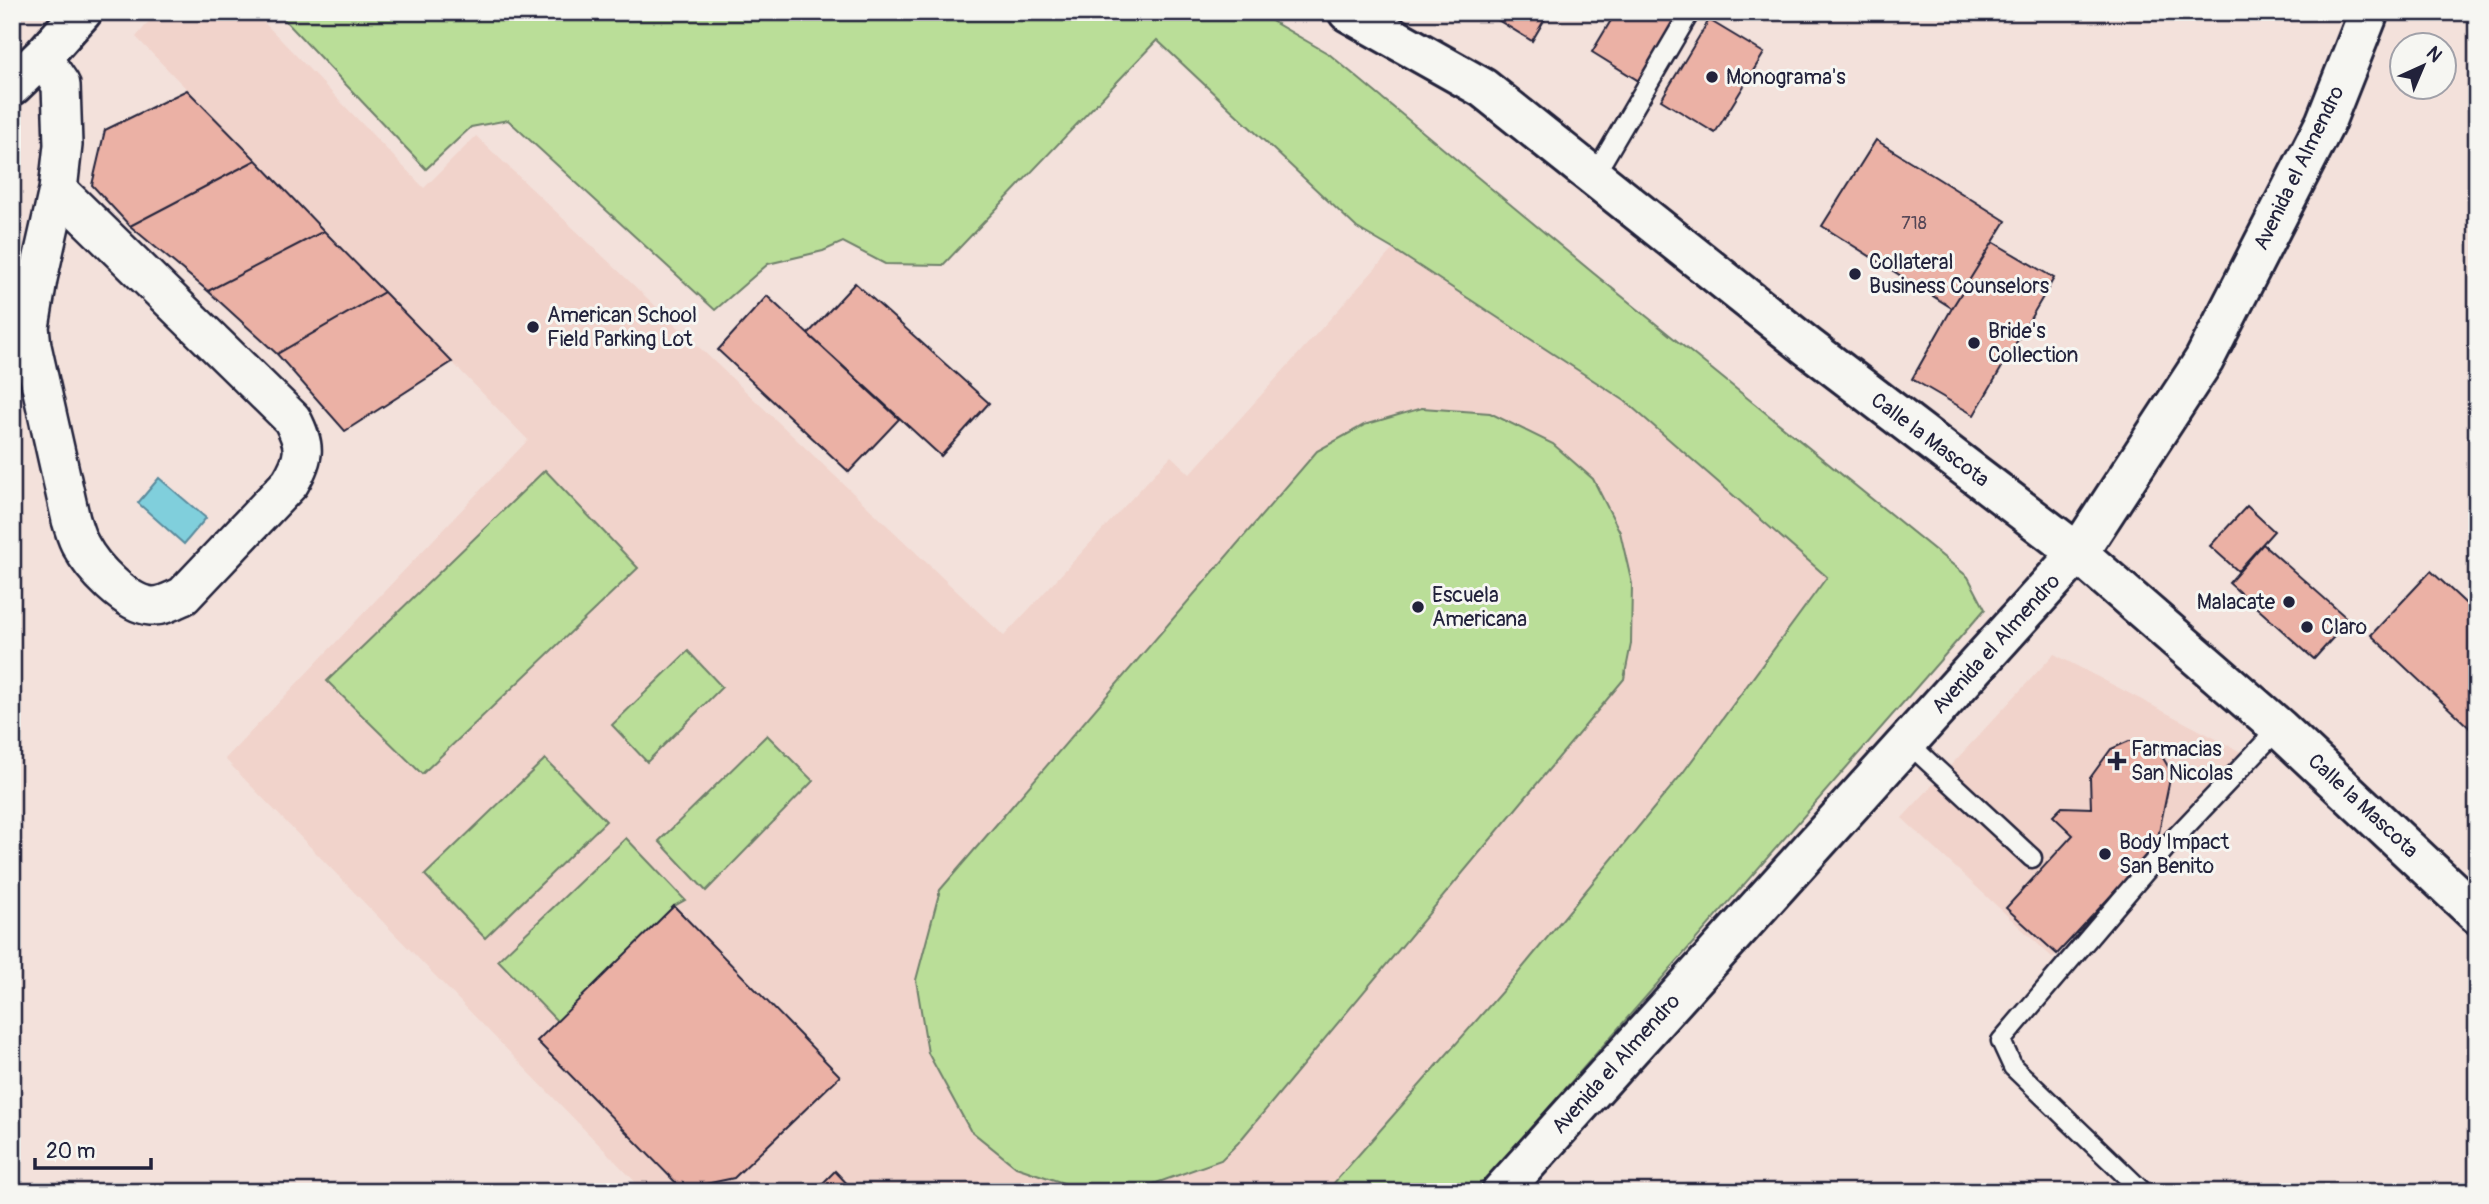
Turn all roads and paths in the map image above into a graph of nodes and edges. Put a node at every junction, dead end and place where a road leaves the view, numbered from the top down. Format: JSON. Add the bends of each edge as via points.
{"nodes":[{"id":1,"x":82,"y":12,"type":"edge"},
{"id":2,"x":1348,"y":12,"type":"edge"},
{"id":3,"x":1690,"y":12,"type":"edge"},
{"id":4,"x":2369,"y":12,"type":"edge"},
{"id":5,"x":42,"y":57,"type":"junction"},
{"id":6,"x":12,"y":86,"type":"edge"},
{"id":7,"x":1594,"y":176,"type":"junction"},
{"id":8,"x":58,"y":190,"type":"junction"},
{"id":9,"x":2078,"y":553,"type":"junction"},
{"id":10,"x":2279,"y":728,"type":"junction"},
{"id":11,"x":1907,"y":742,"type":"junction"},
{"id":12,"x":2032,"y":858,"type":"dead end"},
{"id":13,"x":2477,"y":914,"type":"edge"},
{"id":14,"x":1501,"y":1192,"type":"edge"},
{"id":15,"x":2143,"y":1192,"type":"edge"}],
"edges":[{"from":1,"to":5,"type":"street"},
{"from":2,"to":7,"type":"street","name":"Calle la Mascota","via":[[1483,88]]},
{"from":3,"to":7,"type":"lane"},
{"from":4,"to":9,"type":"street","name":"Avenida el Almendro","via":[[2325,123],[2204,360]]},
{"from":5,"to":6,"type":"street"},
{"from":5,"to":8,"type":"street","via":[[61,85],[63,145]]},
{"from":7,"to":9,"type":"street","name":"Calle la Mascota"},
{"from":8,"to":8,"type":"street","via":[[30,327],[71,520],[91,563],[118,589],[134,601],[165,604],[183,596],[290,483],[304,449],[292,419]]},
{"from":9,"to":10,"type":"street","name":"Calle la Mascota"},
{"from":9,"to":11,"type":"street","name":"Avenida el Almendro"},
{"from":10,"to":13,"type":"street","name":"Calle la Mascota"},
{"from":10,"to":15,"type":"lane","via":[[2168,845],[2001,1041],[2012,1067]]},
{"from":11,"to":12,"type":"lane"},
{"from":11,"to":14,"type":"street","name":"Avenida el Almendro"}]}
